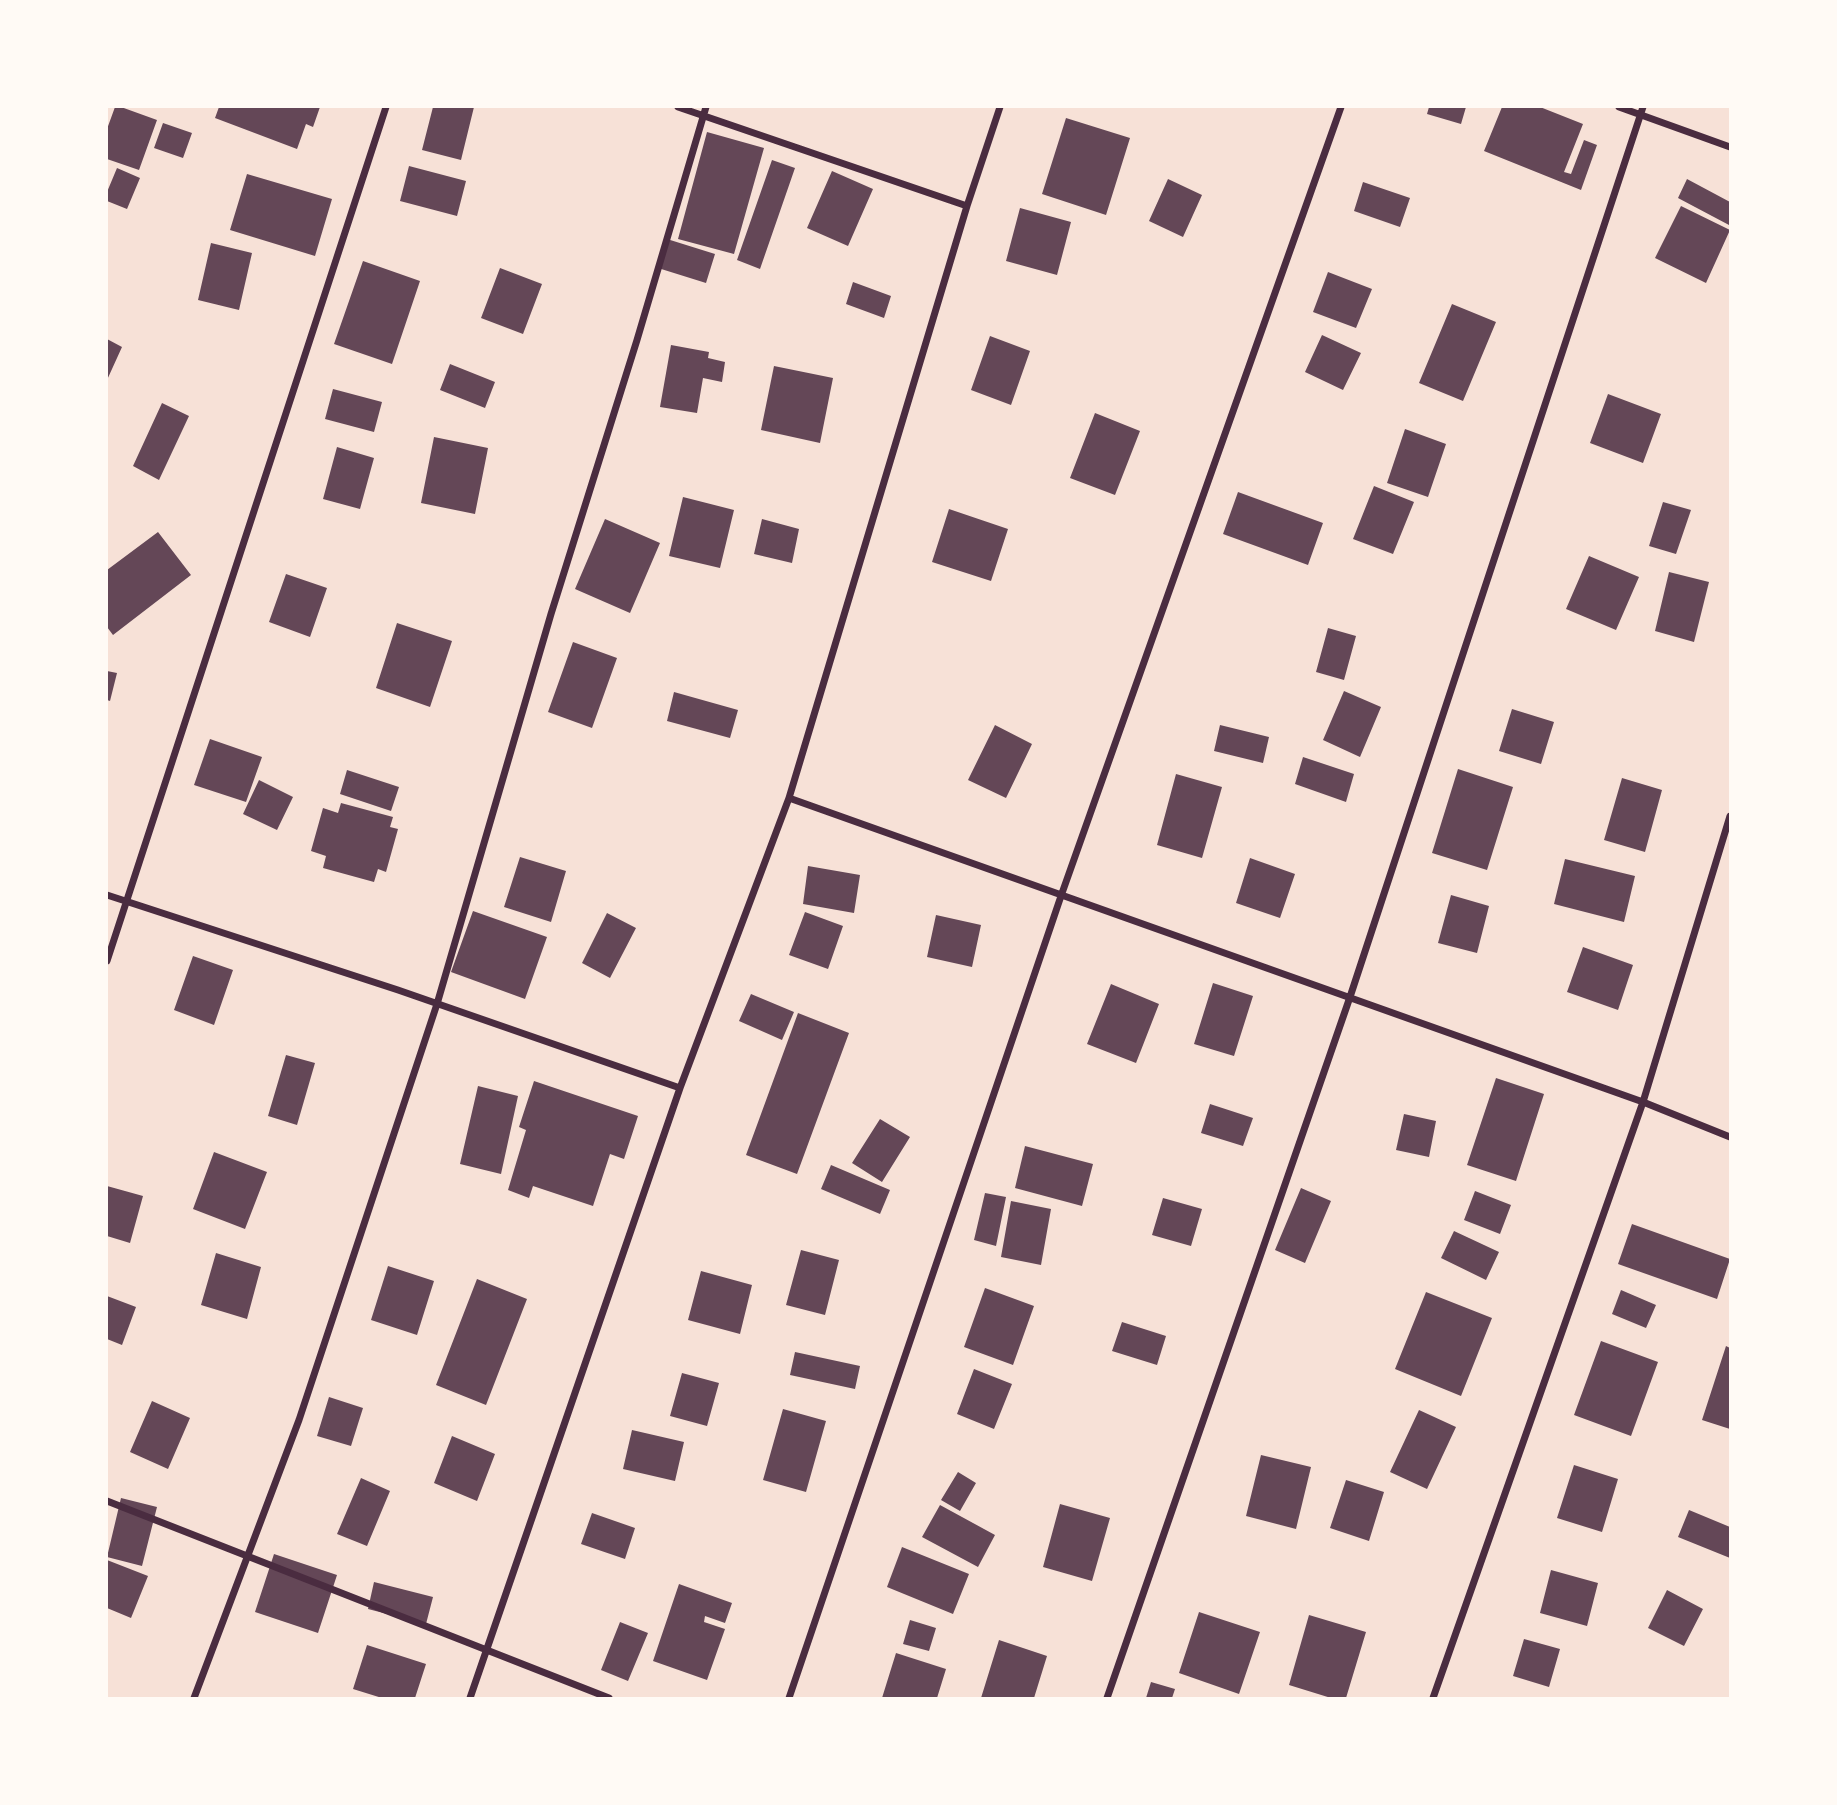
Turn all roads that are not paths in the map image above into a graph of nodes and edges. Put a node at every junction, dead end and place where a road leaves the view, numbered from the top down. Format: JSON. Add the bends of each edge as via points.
{"nodes":[{"id":1,"x":386,"y":107,"type":"edge"},
{"id":2,"x":678,"y":107,"type":"edge"},
{"id":3,"x":706,"y":107,"type":"edge"},
{"id":4,"x":1000,"y":107,"type":"edge"},
{"id":5,"x":1341,"y":107,"type":"edge"},
{"id":6,"x":1619,"y":107,"type":"edge"},
{"id":7,"x":1642,"y":110,"type":"edge"},
{"id":8,"x":703,"y":116,"type":"junction"},
{"id":9,"x":1730,"y":147,"type":"edge"},
{"id":10,"x":967,"y":206,"type":"junction"},
{"id":11,"x":789,"y":798,"type":"junction"},
{"id":12,"x":1730,"y":816,"type":"edge"},
{"id":13,"x":107,"y":895,"type":"edge"},
{"id":14,"x":1061,"y":896,"type":"junction"},
{"id":15,"x":127,"y":902,"type":"junction"},
{"id":16,"x":107,"y":961,"type":"edge"},
{"id":17,"x":1349,"y":997,"type":"junction"},
{"id":18,"x":437,"y":1004,"type":"junction"},
{"id":19,"x":680,"y":1088,"type":"junction"},
{"id":20,"x":1643,"y":1102,"type":"junction"},
{"id":21,"x":1730,"y":1137,"type":"edge"},
{"id":22,"x":107,"y":1501,"type":"edge"},
{"id":23,"x":248,"y":1557,"type":"junction"},
{"id":24,"x":488,"y":1650,"type":"junction"},
{"id":25,"x":194,"y":1698,"type":"edge"},
{"id":26,"x":470,"y":1698,"type":"edge"},
{"id":27,"x":609,"y":1698,"type":"edge"},
{"id":28,"x":789,"y":1698,"type":"edge"},
{"id":29,"x":1107,"y":1698,"type":"edge"},
{"id":30,"x":1433,"y":1698,"type":"edge"}],
"edges":[{"from":1,"to":15,"type":"street"},
{"from":2,"to":8,"type":"street"},
{"from":3,"to":8,"type":"street"},
{"from":4,"to":10,"type":"street"},
{"from":5,"to":14,"type":"street"},
{"from":6,"to":7,"type":"street"},
{"from":7,"to":9,"type":"street"},
{"from":7,"to":17,"type":"street"},
{"from":8,"to":10,"type":"street"},
{"from":8,"to":18,"type":"street"},
{"from":10,"to":11,"type":"street"},
{"from":11,"to":14,"type":"street"},
{"from":11,"to":19,"type":"street"},
{"from":12,"to":20,"type":"street"},
{"from":13,"to":15,"type":"street"},
{"from":14,"to":17,"type":"street"},
{"from":14,"to":28,"type":"street"},
{"from":15,"to":16,"type":"street"},
{"from":15,"to":18,"type":"street"},
{"from":17,"to":20,"type":"street"},
{"from":17,"to":29,"type":"street"},
{"from":18,"to":19,"type":"street"},
{"from":18,"to":23,"type":"street","via":[[299,1420]]},
{"from":19,"to":24,"type":"street"},
{"from":20,"to":21,"type":"street"},
{"from":20,"to":30,"type":"street"},
{"from":22,"to":23,"type":"street"},
{"from":23,"to":24,"type":"street"},
{"from":23,"to":25,"type":"street"},
{"from":24,"to":26,"type":"street"},
{"from":24,"to":27,"type":"street"}]}
